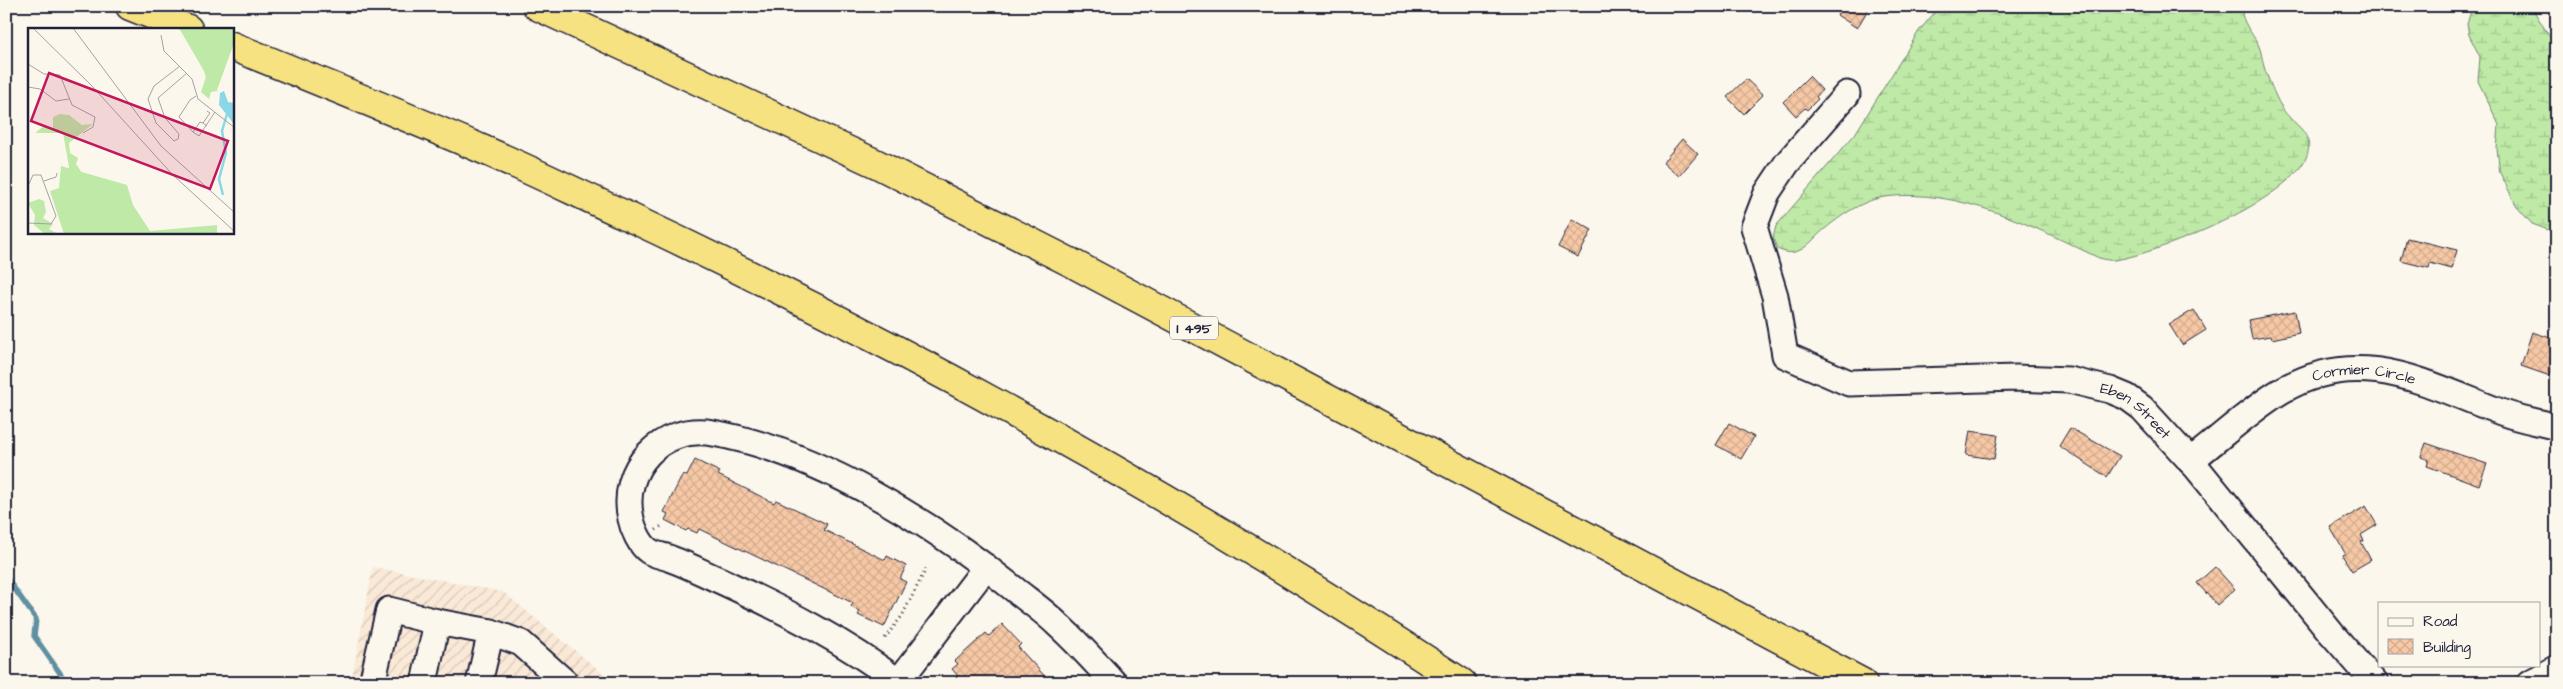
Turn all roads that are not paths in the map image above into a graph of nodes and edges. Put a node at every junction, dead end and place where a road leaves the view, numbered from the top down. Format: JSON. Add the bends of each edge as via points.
{"nodes":[{"id":1,"x":130,"y":6,"type":"edge"},
{"id":2,"x":537,"y":6,"type":"edge"},
{"id":3,"x":185,"y":28,"type":"edge"},
{"id":4,"x":234,"y":47,"type":"edge"},
{"id":5,"x":1846,"y":94,"type":"dead end"},
{"id":6,"x":2557,"y":427,"type":"edge"},
{"id":7,"x":2190,"y":460,"type":"junction"},
{"id":8,"x":986,"y":567,"type":"junction"},
{"id":9,"x":438,"y":622,"type":"junction"},
{"id":10,"x":491,"y":632,"type":"junction"},
{"id":11,"x":2557,"y":668,"type":"edge"},
{"id":12,"x":899,"y":682,"type":"edge"},
{"id":13,"x":372,"y":683,"type":"edge"},
{"id":14,"x":424,"y":683,"type":"edge"},
{"id":15,"x":479,"y":683,"type":"edge"},
{"id":16,"x":566,"y":683,"type":"edge"},
{"id":17,"x":1114,"y":683,"type":"edge"},
{"id":18,"x":1462,"y":683,"type":"edge"},
{"id":19,"x":1862,"y":683,"type":"edge"},
{"id":20,"x":2375,"y":683,"type":"edge"},
{"id":21,"x":2530,"y":683,"type":"edge"}],
"edges":[{"from":1,"to":3,"type":"highway"},
{"from":2,"to":19,"type":"highway","number":"I 495","via":[[877,164],[1070,262]]},
{"from":4,"to":18,"type":"highway","via":[[485,150],[821,310],[974,391],[1178,506]]},
{"from":5,"to":7,"type":"street","name":"Eben Street","via":[[1787,163],[1767,193],[1754,227],[1775,296],[1785,355],[1849,383],[2016,378],[2090,384],[2127,397],[2142,408]]},
{"from":6,"to":7,"type":"street","name":"Cormier Circle","via":[[2504,413],[2430,383],[2386,371],[2344,369],[2280,391]]},
{"from":7,"to":20,"type":"street","name":"Eben Street"},
{"from":8,"to":12,"type":"street"},
{"from":8,"to":12,"type":"street","via":[[919,520],[852,484],[766,448],[712,433],[685,432],[658,443],[643,458],[633,475],[627,503],[633,529],[648,551],[674,559],[768,603],[866,657]]},
{"from":8,"to":17,"type":"street","via":[[1058,624]]},
{"from":9,"to":10,"type":"street"},
{"from":9,"to":13,"type":"street","via":[[388,610]]},
{"from":9,"to":14,"type":"street"},
{"from":10,"to":15,"type":"street"},
{"from":10,"to":16,"type":"street","via":[[521,643]]},
{"from":11,"to":21,"type":"street"}]}
